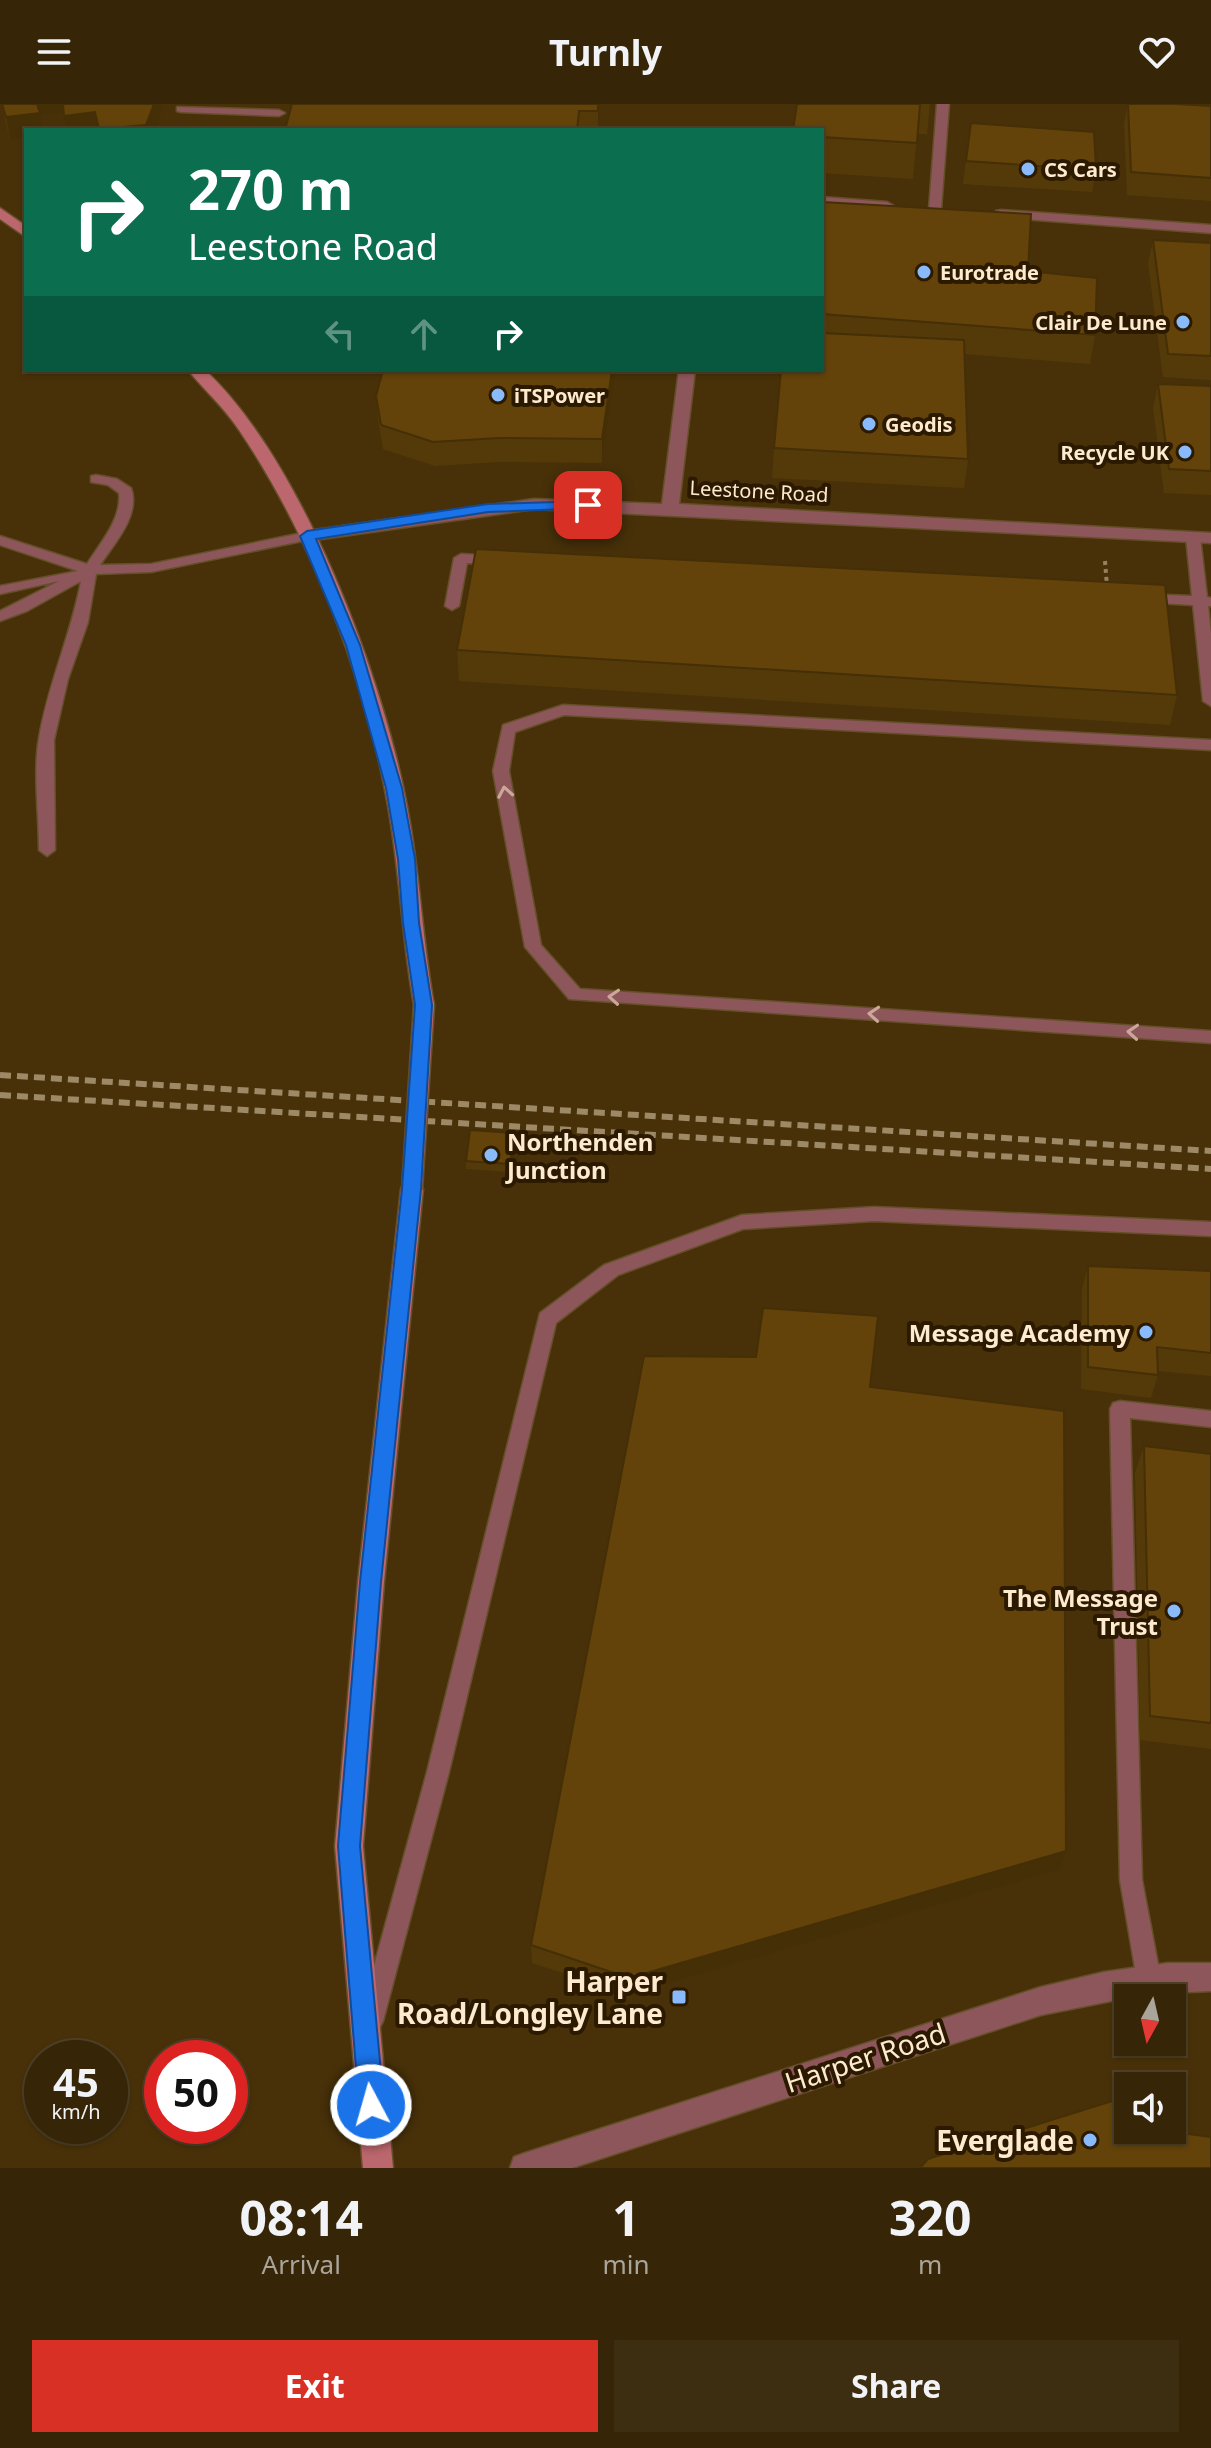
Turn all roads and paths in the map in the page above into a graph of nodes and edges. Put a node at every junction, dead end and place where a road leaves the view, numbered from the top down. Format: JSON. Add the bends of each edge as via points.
{"nodes":[{"id":1,"x":943,"y":104,"type":"edge"},
{"id":2,"x":280,"y":108,"type":"edge"},
{"id":3,"x":181,"y":109,"type":"dead end"},
{"id":4,"x":275,"y":128,"type":"edge"},
{"id":5,"x":824,"y":201,"type":"edge"},
{"id":6,"x":927,"y":208,"type":"joint"},
{"id":7,"x":0,"y":212,"type":"edge"},
{"id":8,"x":982,"y":212,"type":"edge"},
{"id":9,"x":1211,"y":229,"type":"edge"},
{"id":10,"x":24,"y":231,"type":"edge"},
{"id":11,"x":198,"y":372,"type":"edge"},
{"id":12,"x":687,"y":372,"type":"edge"},
{"id":13,"x":96,"y":479,"type":"dead end"},
{"id":14,"x":670,"y":509,"type":"junction"},
{"id":15,"x":307,"y":536,"type":"junction"},
{"id":16,"x":1193,"y":537,"type":"junction"},
{"id":17,"x":1211,"y":538,"type":"edge"},
{"id":18,"x":0,"y":540,"type":"edge"},
{"id":19,"x":508,"y":560,"type":"edge"},
{"id":20,"x":90,"y":570,"type":"junction"},
{"id":21,"x":0,"y":590,"type":"edge"},
{"id":22,"x":1123,"y":597,"type":"edge"},
{"id":23,"x":1206,"y":602,"type":"edge"},
{"id":24,"x":452,"y":606,"type":"dead end"},
{"id":25,"x":0,"y":616,"type":"edge"},
{"id":26,"x":1211,"y":701,"type":"edge"},
{"id":27,"x":1211,"y":745,"type":"edge"},
{"id":28,"x":47,"y":850,"type":"dead end"},
{"id":29,"x":1211,"y":1037,"type":"edge"},
{"id":30,"x":1211,"y":1229,"type":"edge"},
{"id":31,"x":1211,"y":1419,"type":"edge"},
{"id":32,"x":1211,"y":1977,"type":"edge"},
{"id":33,"x":1149,"y":1980,"type":"junction"},
{"id":34,"x":365,"y":2042,"type":"junction"},
{"id":35,"x":378,"y":2168,"type":"edge"},
{"id":36,"x":525,"y":2168,"type":"edge"}],
"edges":[{"from":1,"to":6,"type":"lane"},
{"from":2,"to":3,"type":"lane"},
{"from":2,"to":4,"type":"lane"},
{"from":5,"to":6,"type":"street"},
{"from":7,"to":10,"type":"main road"},
{"from":8,"to":9,"type":"street"},
{"from":11,"to":15,"type":"main road","via":[[238,415]]},
{"from":12,"to":14,"type":"street"},
{"from":13,"to":20,"type":"lane","via":[[126,491],[127,501],[121,522]]},
{"from":14,"to":15,"type":"street","name":"Leestone Road","via":[[534,504]]},
{"from":14,"to":16,"type":"street","name":"Leestone Road"},
{"from":15,"to":20,"type":"lane","via":[[151,568]]},
{"from":15,"to":34,"type":"main road","bridge":true,"via":[[353,645],[394,788],[424,1005],[412,1189],[349,1846]]},
{"from":16,"to":17,"type":"street","name":"Leestone Road"},
{"from":16,"to":23,"type":"lane"},
{"from":18,"to":20,"type":"lane"},
{"from":19,"to":24,"type":"lane","via":[[461,558]]},
{"from":20,"to":21,"type":"lane"},
{"from":20,"to":25,"type":"lane"},
{"from":20,"to":28,"type":"lane","via":[[81,622],[46,740]]},
{"from":22,"to":23,"type":"lane"},
{"from":23,"to":26,"type":"lane"},
{"from":29,"to":27,"type":"lane","one_way":true,"via":[[575,995],[533,947],[501,771],[508,729],[563,710]]},
{"from":30,"to":34,"type":"lane","via":[[874,1214],[742,1222],[611,1270],[547,1319],[438,1772]]},
{"from":31,"to":33,"type":"lane","via":[[1120,1409],[1131,1880]]},
{"from":32,"to":33,"type":"street","name":"Harper Road"},
{"from":33,"to":36,"type":"street","name":"Harper Road","via":[[1041,2001]]},
{"from":34,"to":35,"type":"main road"}]}
